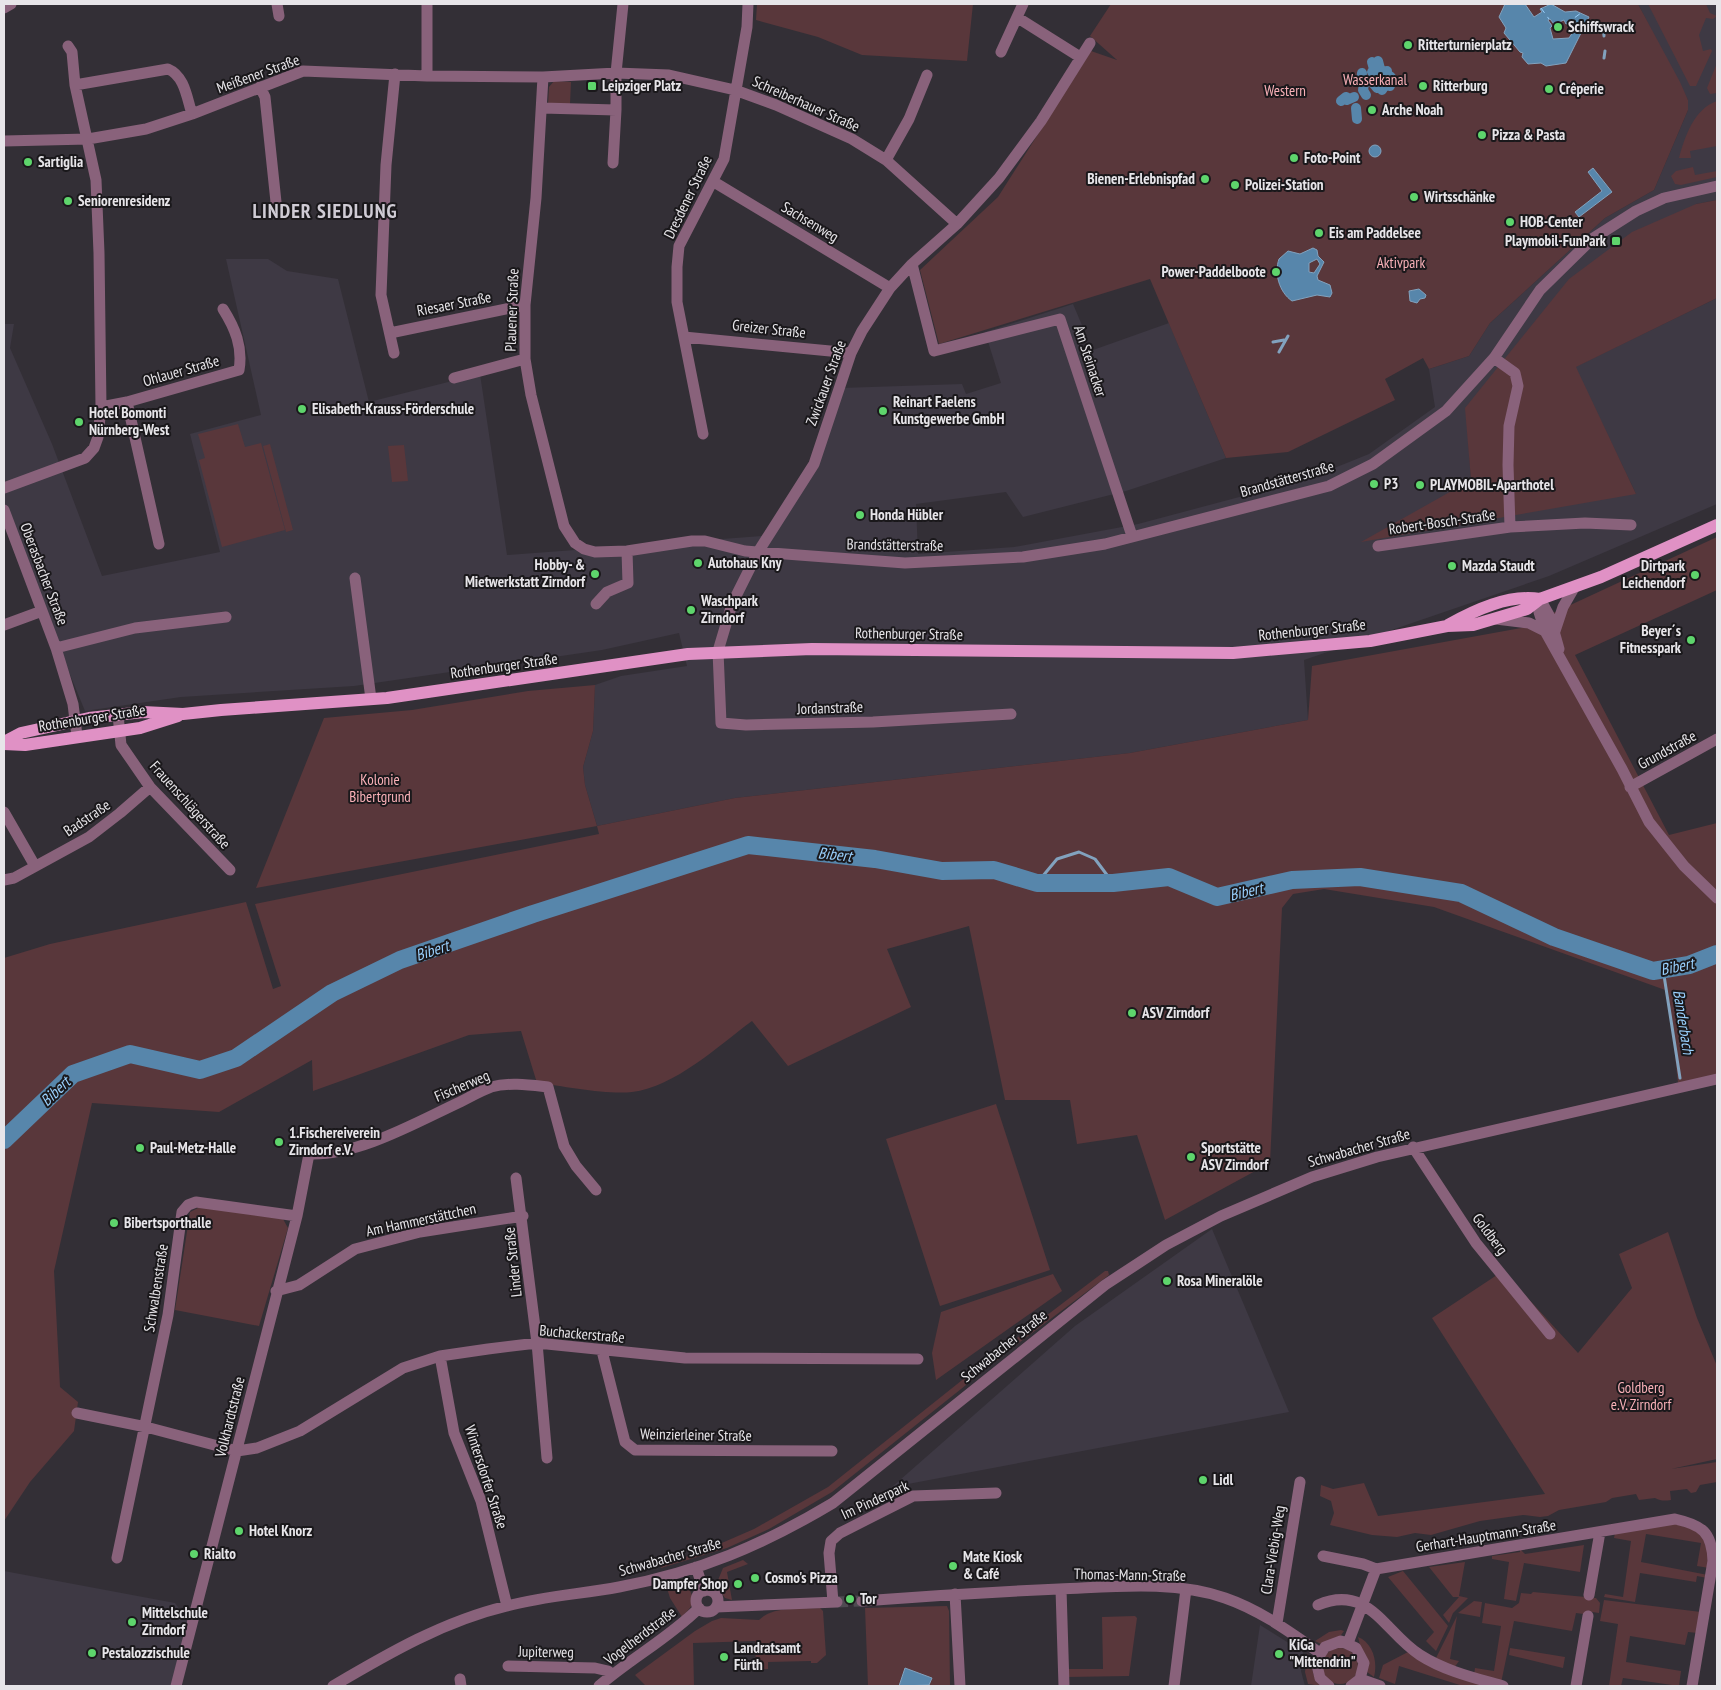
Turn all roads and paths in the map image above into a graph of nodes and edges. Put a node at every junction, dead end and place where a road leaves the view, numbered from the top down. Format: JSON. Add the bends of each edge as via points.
{"nodes":[{"id":1,"x":11,"y":4,"type":"edge"},
{"id":2,"x":277,"y":4,"type":"edge"},
{"id":3,"x":426,"y":4,"type":"edge"},
{"id":4,"x":623,"y":4,"type":"edge"},
{"id":5,"x":748,"y":4,"type":"edge"},
{"id":6,"x":1023,"y":4,"type":"edge"},
{"id":7,"x":4,"y":8,"type":"edge"},
{"id":8,"x":279,"y":16,"type":"dead end"},
{"id":9,"x":1018,"y":18,"type":"junction"},
{"id":10,"x":1090,"y":43,"type":"dead end"},
{"id":11,"x":68,"y":46,"type":"dead end"},
{"id":12,"x":1001,"y":52,"type":"dead end"},
{"id":13,"x":1080,"y":57,"type":"junction"},
{"id":14,"x":616,"y":73,"type":"junction"},
{"id":15,"x":395,"y":74,"type":"junction"},
{"id":16,"x":927,"y":75,"type":"dead end"},
{"id":17,"x":427,"y":76,"type":"junction"},
{"id":18,"x":544,"y":77,"type":"junction"},
{"id":19,"x":75,"y":85,"type":"junction"},
{"id":20,"x":260,"y":87,"type":"junction"},
{"id":21,"x":735,"y":90,"type":"junction"},
{"id":22,"x":542,"y":108,"type":"junction"},
{"id":23,"x":616,"y":110,"type":"junction"},
{"id":24,"x":192,"y":114,"type":"junction"},
{"id":25,"x":88,"y":139,"type":"junction"},
{"id":26,"x":4,"y":141,"type":"edge"},
{"id":27,"x":886,"y":160,"type":"junction"},
{"id":28,"x":612,"y":163,"type":"dead end"},
{"id":29,"x":714,"y":182,"type":"junction"},
{"id":30,"x":1717,"y":186,"type":"edge"},
{"id":31,"x":273,"y":212,"type":"dead end"},
{"id":32,"x":957,"y":224,"type":"junction"},
{"id":33,"x":912,"y":264,"type":"junction"},
{"id":34,"x":890,"y":288,"type":"junction"},
{"id":35,"x":525,"y":305,"type":"junction"},
{"id":36,"x":222,"y":309,"type":"dead end"},
{"id":37,"x":390,"y":333,"type":"junction"},
{"id":38,"x":684,"y":337,"type":"junction"},
{"id":39,"x":394,"y":353,"type":"dead end"},
{"id":40,"x":851,"y":353,"type":"junction"},
{"id":41,"x":1494,"y":358,"type":"junction"},
{"id":42,"x":525,"y":359,"type":"junction"},
{"id":43,"x":454,"y":378,"type":"dead end"},
{"id":44,"x":127,"y":402,"type":"junction"},
{"id":45,"x":101,"y":407,"type":"junction"},
{"id":46,"x":703,"y":434,"type":"dead end"},
{"id":47,"x":4,"y":488,"type":"edge"},
{"id":48,"x":4,"y":512,"type":"edge"},
{"id":49,"x":1631,"y":525,"type":"dead end"},
{"id":50,"x":1717,"y":525,"type":"edge"},
{"id":51,"x":1510,"y":527,"type":"junction"},
{"id":52,"x":1132,"y":536,"type":"junction"},
{"id":53,"x":159,"y":544,"type":"dead end"},
{"id":54,"x":1378,"y":546,"type":"dead end"},
{"id":55,"x":627,"y":551,"type":"junction"},
{"id":56,"x":758,"y":552,"type":"junction"},
{"id":57,"x":355,"y":578,"type":"dead end"},
{"id":58,"x":1574,"y":588,"type":"junction"},
{"id":59,"x":1540,"y":599,"type":"junction"},
{"id":60,"x":596,"y":604,"type":"dead end"},
{"id":61,"x":42,"y":611,"type":"junction"},
{"id":62,"x":226,"y":618,"type":"dead end"},
{"id":63,"x":1496,"y":619,"type":"junction"},
{"id":64,"x":4,"y":625,"type":"edge"},
{"id":65,"x":1447,"y":626,"type":"junction"},
{"id":66,"x":1550,"y":631,"type":"junction"},
{"id":67,"x":56,"y":648,"type":"junction"},
{"id":68,"x":718,"y":651,"type":"junction"},
{"id":69,"x":372,"y":699,"type":"junction"},
{"id":70,"x":183,"y":714,"type":"junction"},
{"id":71,"x":1011,"y":714,"type":"dead end"},
{"id":72,"x":118,"y":715,"type":"junction"},
{"id":73,"x":75,"y":721,"type":"junction"},
{"id":74,"x":120,"y":731,"type":"junction"},
{"id":75,"x":77,"y":736,"type":"junction"},
{"id":76,"x":1717,"y":739,"type":"edge"},
{"id":77,"x":4,"y":743,"type":"edge"},
{"id":78,"x":150,"y":787,"type":"junction"},
{"id":79,"x":1630,"y":787,"type":"junction"},
{"id":80,"x":4,"y":812,"type":"edge"},
{"id":81,"x":35,"y":866,"type":"junction"},
{"id":82,"x":230,"y":870,"type":"dead end"},
{"id":83,"x":4,"y":880,"type":"edge"},
{"id":84,"x":1717,"y":898,"type":"edge"},
{"id":85,"x":1717,"y":1079,"type":"edge"},
{"id":86,"x":1413,"y":1147,"type":"junction"},
{"id":87,"x":308,"y":1154,"type":"joint"},
{"id":88,"x":516,"y":1178,"type":"dead end"},
{"id":89,"x":596,"y":1190,"type":"dead end"},
{"id":90,"x":297,"y":1216,"type":"junction"},
{"id":91,"x":523,"y":1216,"type":"junction"},
{"id":92,"x":276,"y":1291,"type":"junction"},
{"id":93,"x":1550,"y":1334,"type":"dead end"},
{"id":94,"x":537,"y":1343,"type":"junction"},
{"id":95,"x":602,"y":1351,"type":"junction"},
{"id":96,"x":440,"y":1356,"type":"junction"},
{"id":97,"x":918,"y":1359,"type":"dead end"},
{"id":98,"x":77,"y":1414,"type":"dead end"},
{"id":99,"x":146,"y":1427,"type":"junction"},
{"id":100,"x":237,"y":1451,"type":"junction"},
{"id":101,"x":832,"y":1451,"type":"dead end"},
{"id":102,"x":547,"y":1458,"type":"dead end"},
{"id":103,"x":1300,"y":1482,"type":"dead end"},
{"id":104,"x":996,"y":1493,"type":"dead end"},
{"id":105,"x":1600,"y":1532,"type":"junction"},
{"id":106,"x":1323,"y":1556,"type":"dead end"},
{"id":107,"x":117,"y":1558,"type":"dead end"},
{"id":108,"x":696,"y":1567,"type":"junction"},
{"id":109,"x":1376,"y":1569,"type":"junction"},
{"id":110,"x":1061,"y":1589,"type":"junction"},
{"id":111,"x":1186,"y":1589,"type":"junction"},
{"id":112,"x":704,"y":1591,"type":"junction"},
{"id":113,"x":955,"y":1594,"type":"junction"},
{"id":114,"x":1589,"y":1595,"type":"dead end"},
{"id":115,"x":862,"y":1601,"type":"tunnel mouth"},
{"id":116,"x":1362,"y":1604,"type":"junction"},
{"id":117,"x":507,"y":1606,"type":"junction"},
{"id":118,"x":1318,"y":1606,"type":"dead end"},
{"id":119,"x":716,"y":1607,"type":"junction"},
{"id":120,"x":699,"y":1608,"type":"junction"},
{"id":121,"x":1588,"y":1616,"type":"dead end"},
{"id":122,"x":1277,"y":1623,"type":"junction"},
{"id":123,"x":1348,"y":1643,"type":"junction"},
{"id":124,"x":1320,"y":1653,"type":"junction"},
{"id":125,"x":508,"y":1666,"type":"dead end"},
{"id":126,"x":612,"y":1675,"type":"junction"},
{"id":127,"x":1355,"y":1683,"type":"edge"},
{"id":128,"x":176,"y":1686,"type":"edge"},
{"id":129,"x":333,"y":1686,"type":"edge"},
{"id":130,"x":599,"y":1686,"type":"edge"},
{"id":131,"x":960,"y":1686,"type":"edge"},
{"id":132,"x":1064,"y":1686,"type":"edge"},
{"id":133,"x":1174,"y":1686,"type":"edge"},
{"id":134,"x":1329,"y":1686,"type":"edge"},
{"id":135,"x":1380,"y":1686,"type":"edge"},
{"id":136,"x":1503,"y":1686,"type":"edge"},
{"id":137,"x":1576,"y":1686,"type":"edge"},
{"id":138,"x":1692,"y":1686,"type":"edge"}],
"edges":[{"from":1,"to":7,"type":"street"},
{"from":2,"to":8,"type":"street"},
{"from":3,"to":17,"type":"street"},
{"from":4,"to":14,"type":"street"},
{"from":5,"to":21,"type":"street","name":"Dresdener Straße","via":[[747,28]]},
{"from":6,"to":9,"type":"street"},
{"from":9,"to":12,"type":"street"},
{"from":9,"to":13,"type":"street"},
{"from":10,"to":13,"type":"street","name":"Zwickauer Straße"},
{"from":11,"to":19,"type":"street","via":[[72,52]]},
{"from":13,"to":32,"type":"street","name":"Zwickauer Straße","via":[[1041,121],[999,178]]},
{"from":14,"to":18,"type":"street","name":"Meißener Straße"},
{"from":14,"to":21,"type":"street","name":"Schreiberhauer Straße","via":[[669,75]]},
{"from":14,"to":23,"type":"street"},
{"from":15,"to":17,"type":"street","name":"Meißener Straße"},
{"from":15,"to":20,"type":"street","name":"Meißener Straße","via":[[303,71]]},
{"from":15,"to":37,"type":"street","via":[[386,165],[381,295]]},
{"from":16,"to":27,"type":"street"},
{"from":17,"to":18,"type":"street","name":"Meißener Straße"},
{"from":18,"to":22,"type":"street","name":"Plauener Straße"},
{"from":19,"to":24,"type":"street","via":[[168,70],[174,72],[182,83]]},
{"from":19,"to":25,"type":"street"},
{"from":20,"to":24,"type":"street","name":"Meißener Straße"},
{"from":20,"to":31,"type":"street","via":[[265,97],[276,202]]},
{"from":21,"to":27,"type":"street","name":"Schreiberhauer Straße","via":[[820,124]]},
{"from":21,"to":29,"type":"street","name":"Dresdener Straße","via":[[724,159]]},
{"from":22,"to":23,"type":"street"},
{"from":22,"to":35,"type":"street","name":"Plauener Straße"},
{"from":23,"to":28,"type":"street"},
{"from":24,"to":25,"type":"street","name":"Meißener Straße","via":[[146,129]]},
{"from":25,"to":26,"type":"street","name":"Meißener Straße"},
{"from":25,"to":45,"type":"street","via":[[96,180],[101,290]]},
{"from":27,"to":32,"type":"street","name":"Schreiberhauer Straße"},
{"from":29,"to":34,"type":"street","name":"Sachsenweg"},
{"from":29,"to":38,"type":"street","name":"Dresdener Straße","via":[[680,246],[677,302]]},
{"from":30,"to":41,"type":"street","name":"Brandstätterstraße","via":[[1664,198],[1636,211],[1592,239],[1540,290]]},
{"from":32,"to":33,"type":"street","name":"Zwickauer Straße"},
{"from":33,"to":34,"type":"street","name":"Zwickauer Straße"},
{"from":33,"to":52,"type":"street","name":"Am Steinacker","via":[[934,351],[1060,319]]},
{"from":34,"to":40,"type":"street","name":"Zwickauer Straße"},
{"from":35,"to":37,"type":"street","name":"Riesaer Straße"},
{"from":35,"to":42,"type":"street","name":"Plauener Straße"},
{"from":36,"to":44,"type":"street","name":"Ohlauer Straße","via":[[236,329],[241,360],[239,370]]},
{"from":37,"to":39,"type":"street"},
{"from":38,"to":40,"type":"street","name":"Greizer Straße"},
{"from":38,"to":46,"type":"street","name":"Dresdener Straße"},
{"from":40,"to":56,"type":"street","name":"Zwickauer Straße","via":[[814,464]]},
{"from":41,"to":51,"type":"street","name":"Robert-Bosch-Straße","via":[[1515,373],[1518,386],[1509,426]]},
{"from":41,"to":52,"type":"street","name":"Brandstätterstraße","via":[[1446,410],[1373,464],[1329,486]]},
{"from":42,"to":43,"type":"street"},
{"from":42,"to":55,"type":"street","name":"Plauener Straße","via":[[531,395],[566,530],[584,549]]},
{"from":44,"to":45,"type":"street","name":"Ohlauer Straße"},
{"from":44,"to":53,"type":"street","name":"Ohlauer Straße"},
{"from":45,"to":47,"type":"street","via":[[98,437],[85,458]]},
{"from":48,"to":61,"type":"street","name":"Oberasbacher Straße"},
{"from":49,"to":51,"type":"street","name":"Robert-Bosch-Straße","via":[[1585,523]]},
{"from":50,"to":58,"type":"main road","name":"Rothenburger Straße"},
{"from":51,"to":54,"type":"street","name":"Robert-Bosch-Straße"},
{"from":52,"to":56,"type":"street","name":"Brandstätterstraße","via":[[1105,544],[1023,558],[905,563]]},
{"from":55,"to":56,"type":"street","name":"Plauener Straße","via":[[705,541]]},
{"from":55,"to":60,"type":"street","via":[[628,583],[607,592]]},
{"from":56,"to":68,"type":"street","name":"Zwickauer Straße","via":[[732,604]]},
{"from":57,"to":69,"type":"street"},
{"from":58,"to":59,"type":"main road","name":"Rothenburger Straße"},
{"from":58,"to":66,"type":"street"},
{"from":59,"to":63,"type":"main road","name":"Rothenburger Straße","via":[[1527,609]]},
{"from":59,"to":65,"type":"main road","name":"Rothenburger Straße","via":[[1524,596],[1510,600],[1469,614]]},
{"from":59,"to":66,"type":"street","via":[[1539,612]]},
{"from":61,"to":64,"type":"street"},
{"from":61,"to":67,"type":"street","name":"Oberasbacher Straße"},
{"from":62,"to":67,"type":"street","name":"Oberasbacher Straße","via":[[135,628]]},
{"from":63,"to":65,"type":"main road","name":"Rothenburger Straße","via":[[1473,625]]},
{"from":63,"to":66,"type":"street","via":[[1529,623]]},
{"from":65,"to":68,"type":"main road","name":"Rothenburger Straße","via":[[1370,641],[1252,653]]},
{"from":66,"to":79,"type":"street","via":[[1561,658]]},
{"from":67,"to":73,"type":"street","name":"Oberasbacher Straße"},
{"from":68,"to":69,"type":"main road","name":"Rothenburger Straße"},
{"from":68,"to":71,"type":"street","name":"Jordanstraße","via":[[721,723],[863,722]]},
{"from":69,"to":70,"type":"main road","name":"Rothenburger Straße"},
{"from":70,"to":72,"type":"main road","name":"Rothenburger Straße","via":[[143,712]]},
{"from":70,"to":74,"type":"main road","name":"Rothenburger Straße","via":[[154,725]]},
{"from":72,"to":73,"type":"main road","name":"Rothenburger Straße"},
{"from":72,"to":74,"type":"street","name":"Frauenschlägerstraße"},
{"from":73,"to":75,"type":"street","name":"Oberasbacher Straße"},
{"from":73,"to":77,"type":"main road","name":"Rothenburger Straße","via":[[21,733]]},
{"from":74,"to":75,"type":"main road","name":"Rothenburger Straße"},
{"from":74,"to":78,"type":"street","name":"Frauenschlägerstraße","via":[[122,745]]},
{"from":75,"to":77,"type":"main road","name":"Rothenburger Straße","via":[[25,745]]},
{"from":76,"to":79,"type":"street","name":"Grundstraße"},
{"from":78,"to":81,"type":"street","name":"Badstraße","via":[[89,836]]},
{"from":78,"to":82,"type":"street","name":"Frauenschlägerstraße"},
{"from":79,"to":84,"type":"street","via":[[1649,822],[1684,866]]},
{"from":80,"to":81,"type":"street"},
{"from":81,"to":83,"type":"street","name":"Badstraße"},
{"from":85,"to":86,"type":"street","name":"Schwabacher Straße"},
{"from":86,"to":93,"type":"street","name":"Goldberg","via":[[1476,1243]]},
{"from":86,"to":108,"type":"street","name":"Schwabacher Straße","via":[[1344,1166],[1277,1190],[1166,1245],[1080,1303],[833,1503],[745,1551]]},
{"from":87,"to":89,"type":"street","name":"Fischerweg","via":[[321,1155],[354,1148],[401,1130],[492,1087],[516,1084],[548,1086],[564,1146]]},
{"from":87,"to":90,"type":"street","name":"Volkhardtstraße"},
{"from":88,"to":91,"type":"street","name":"Linder Straße"},
{"from":90,"to":92,"type":"street","name":"Volkhardtstraße"},
{"from":90,"to":99,"type":"street","name":"Schwalbenstraße","via":[[196,1202],[182,1212],[168,1315]]},
{"from":91,"to":92,"type":"street","name":"Am Hammerstättchen","via":[[420,1232],[355,1249],[299,1284]]},
{"from":91,"to":94,"type":"street","name":"Linder Straße"},
{"from":92,"to":100,"type":"street","name":"Volkhardtstraße"},
{"from":94,"to":95,"type":"street","name":"Buchackerstraße"},
{"from":94,"to":96,"type":"street","name":"Buchackerstraße"},
{"from":94,"to":102,"type":"street","name":"Linder Straße"},
{"from":95,"to":97,"type":"street","name":"Buchackerstraße","via":[[685,1358]]},
{"from":95,"to":101,"type":"street","name":"Weinzierleiner Straße","via":[[625,1442],[636,1450]]},
{"from":96,"to":100,"type":"street","name":"Buchackerstraße","via":[[403,1368],[300,1431],[257,1448]]},
{"from":96,"to":117,"type":"street","name":"Wintersdorfer Straße","via":[[454,1433],[481,1501]]},
{"from":98,"to":99,"type":"street"},
{"from":99,"to":100,"type":"street"},
{"from":99,"to":107,"type":"street","name":"Schwalbenstraße"},
{"from":100,"to":128,"type":"street","name":"Volkhardtstraße"},
{"from":103,"to":122,"type":"street","name":"Clara-Viebig-Weg"},
{"from":104,"to":119,"type":"street","name":"Im Pinderpark","via":[[913,1496],[840,1533],[831,1541],[829,1553],[835,1602]]},
{"from":105,"to":109,"type":"street","name":"Gerhart-Hauptmann-Straße"},
{"from":105,"to":114,"type":"street"},
{"from":105,"to":138,"type":"street","name":"Gerhart-Hauptmann-Straße","via":[[1675,1520],[1692,1523],[1702,1528],[1707,1536],[1712,1546],[1713,1561]]},
{"from":106,"to":109,"type":"street","name":"Gerhart-Hauptmann-Straße"},
{"from":108,"to":112,"type":"street"},
{"from":108,"to":117,"type":"street","name":"Schwabacher Straße","via":[[619,1587]]},
{"from":109,"to":116,"type":"street"},
{"from":110,"to":111,"type":"street","name":"Thomas-Mann-Straße","via":[[1127,1586]]},
{"from":110,"to":113,"type":"street","name":"Thomas-Mann-Straße"},
{"from":110,"to":132,"type":"street"},
{"from":111,"to":122,"type":"street","name":"Thomas-Mann-Straße","via":[[1226,1598]]},
{"from":111,"to":133,"type":"street"},
{"from":112,"to":119,"type":"street","via":[[715,1593]]},
{"from":112,"to":120,"type":"street","via":[[696,1600]]},
{"from":113,"to":115,"type":"street"},
{"from":113,"to":131,"type":"street"},
{"from":116,"to":118,"type":"street","via":[[1343,1600]]},
{"from":116,"to":123,"type":"street"},
{"from":116,"to":136,"type":"street","via":[[1372,1609],[1420,1655],[1461,1674]]},
{"from":117,"to":129,"type":"street","name":"Schwabacher Straße","via":[[449,1624],[398,1647]]},
{"from":119,"to":120,"type":"street","via":[[705,1612]]},
{"from":120,"to":126,"type":"street","name":"Vogelherdstraße","via":[[682,1625]]},
{"from":121,"to":137,"type":"street"},
{"from":122,"to":124,"type":"street","name":"Thomas-Mann-Straße"},
{"from":123,"to":124,"type":"street","via":[[1333,1643]]},
{"from":123,"to":127,"type":"street","via":[[1361,1655],[1364,1663]]},
{"from":124,"to":134,"type":"street","via":[[1316,1670]]},
{"from":125,"to":126,"type":"street","name":"Jupiterweg","via":[[595,1668],[608,1670]]},
{"from":126,"to":130,"type":"street","name":"Vogelherdstraße"},
{"from":127,"to":135,"type":"street"}]}
